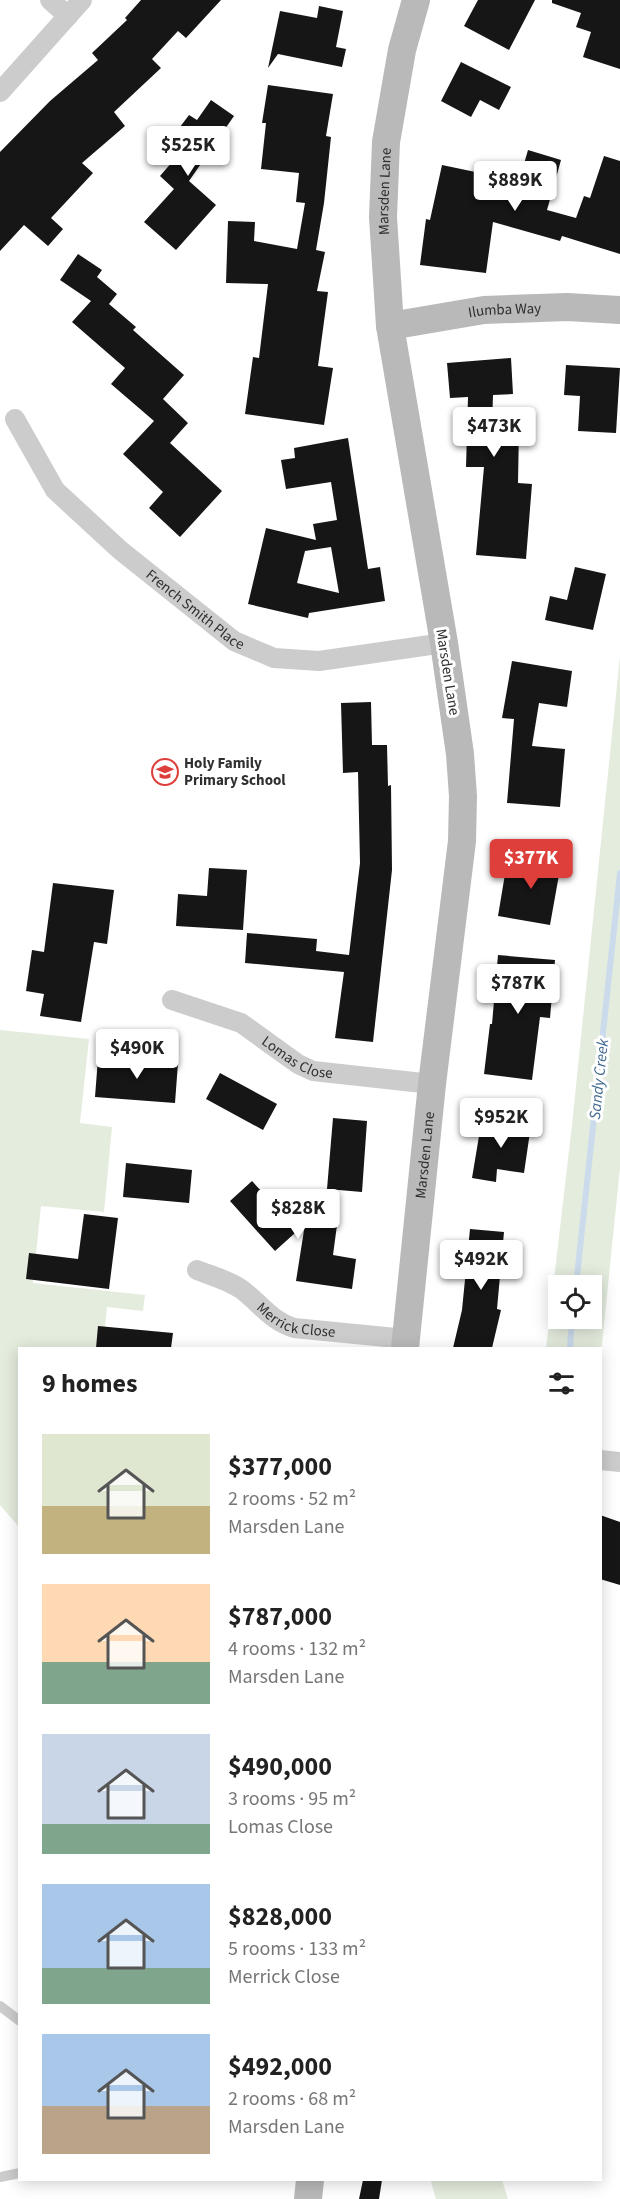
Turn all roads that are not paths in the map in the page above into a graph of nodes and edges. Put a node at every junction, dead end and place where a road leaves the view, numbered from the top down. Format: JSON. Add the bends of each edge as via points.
{"nodes":[{"id":1,"x":50,"y":0,"type":"edge"},
{"id":2,"x":82,"y":0,"type":"edge"},
{"id":3,"x":416,"y":0,"type":"edge"},
{"id":4,"x":68,"y":16,"type":"junction"},
{"id":5,"x":0,"y":92,"type":"edge"},
{"id":6,"x":620,"y":310,"type":"edge"},
{"id":7,"x":390,"y":326,"type":"junction"},
{"id":8,"x":15,"y":419,"type":"dead end"},
{"id":9,"x":444,"y":642,"type":"junction"},
{"id":10,"x":172,"y":1000,"type":"dead end"},
{"id":11,"x":432,"y":1084,"type":"junction"},
{"id":12,"x":197,"y":1270,"type":"dead end"},
{"id":13,"x":406,"y":1344,"type":"edge"},
{"id":14,"x":602,"y":1460,"type":"edge"},
{"id":15,"x":620,"y":1462,"type":"edge"},
{"id":16,"x":0,"y":2006,"type":"edge"},
{"id":17,"x":18,"y":2020,"type":"edge"},
{"id":18,"x":18,"y":2173,"type":"edge"},
{"id":19,"x":0,"y":2177,"type":"edge"},
{"id":20,"x":310,"y":2181,"type":"edge"},
{"id":21,"x":308,"y":2199,"type":"edge"}],
"edges":[{"from":1,"to":4,"type":"street"},
{"from":2,"to":4,"type":"street"},
{"from":3,"to":7,"type":"main road","name":"Marsden Lane","via":[[402,50],[386,142],[383,217]]},
{"from":4,"to":5,"type":"street"},
{"from":6,"to":7,"type":"main road","name":"Ilumba Way","via":[[484,310]]},
{"from":7,"to":9,"type":"main road","name":"Marsden Lane"},
{"from":8,"to":9,"type":"street","name":"French Smith Place","via":[[55,490],[120,550],[234,641],[274,658],[319,661]]},
{"from":9,"to":11,"type":"main road","name":"Marsden Lane","via":[[460,754],[462,841]]},
{"from":10,"to":11,"type":"street","name":"Lomas Close","via":[[241,1023],[313,1071]]},
{"from":11,"to":13,"type":"main road","name":"Marsden Lane"},
{"from":12,"to":13,"type":"street","name":"Merrick Close","via":[[234,1284],[284,1325]]},
{"from":14,"to":15,"type":"street"},
{"from":16,"to":17,"type":"lane"},
{"from":18,"to":19,"type":"lane"},
{"from":20,"to":21,"type":"main road"}]}
